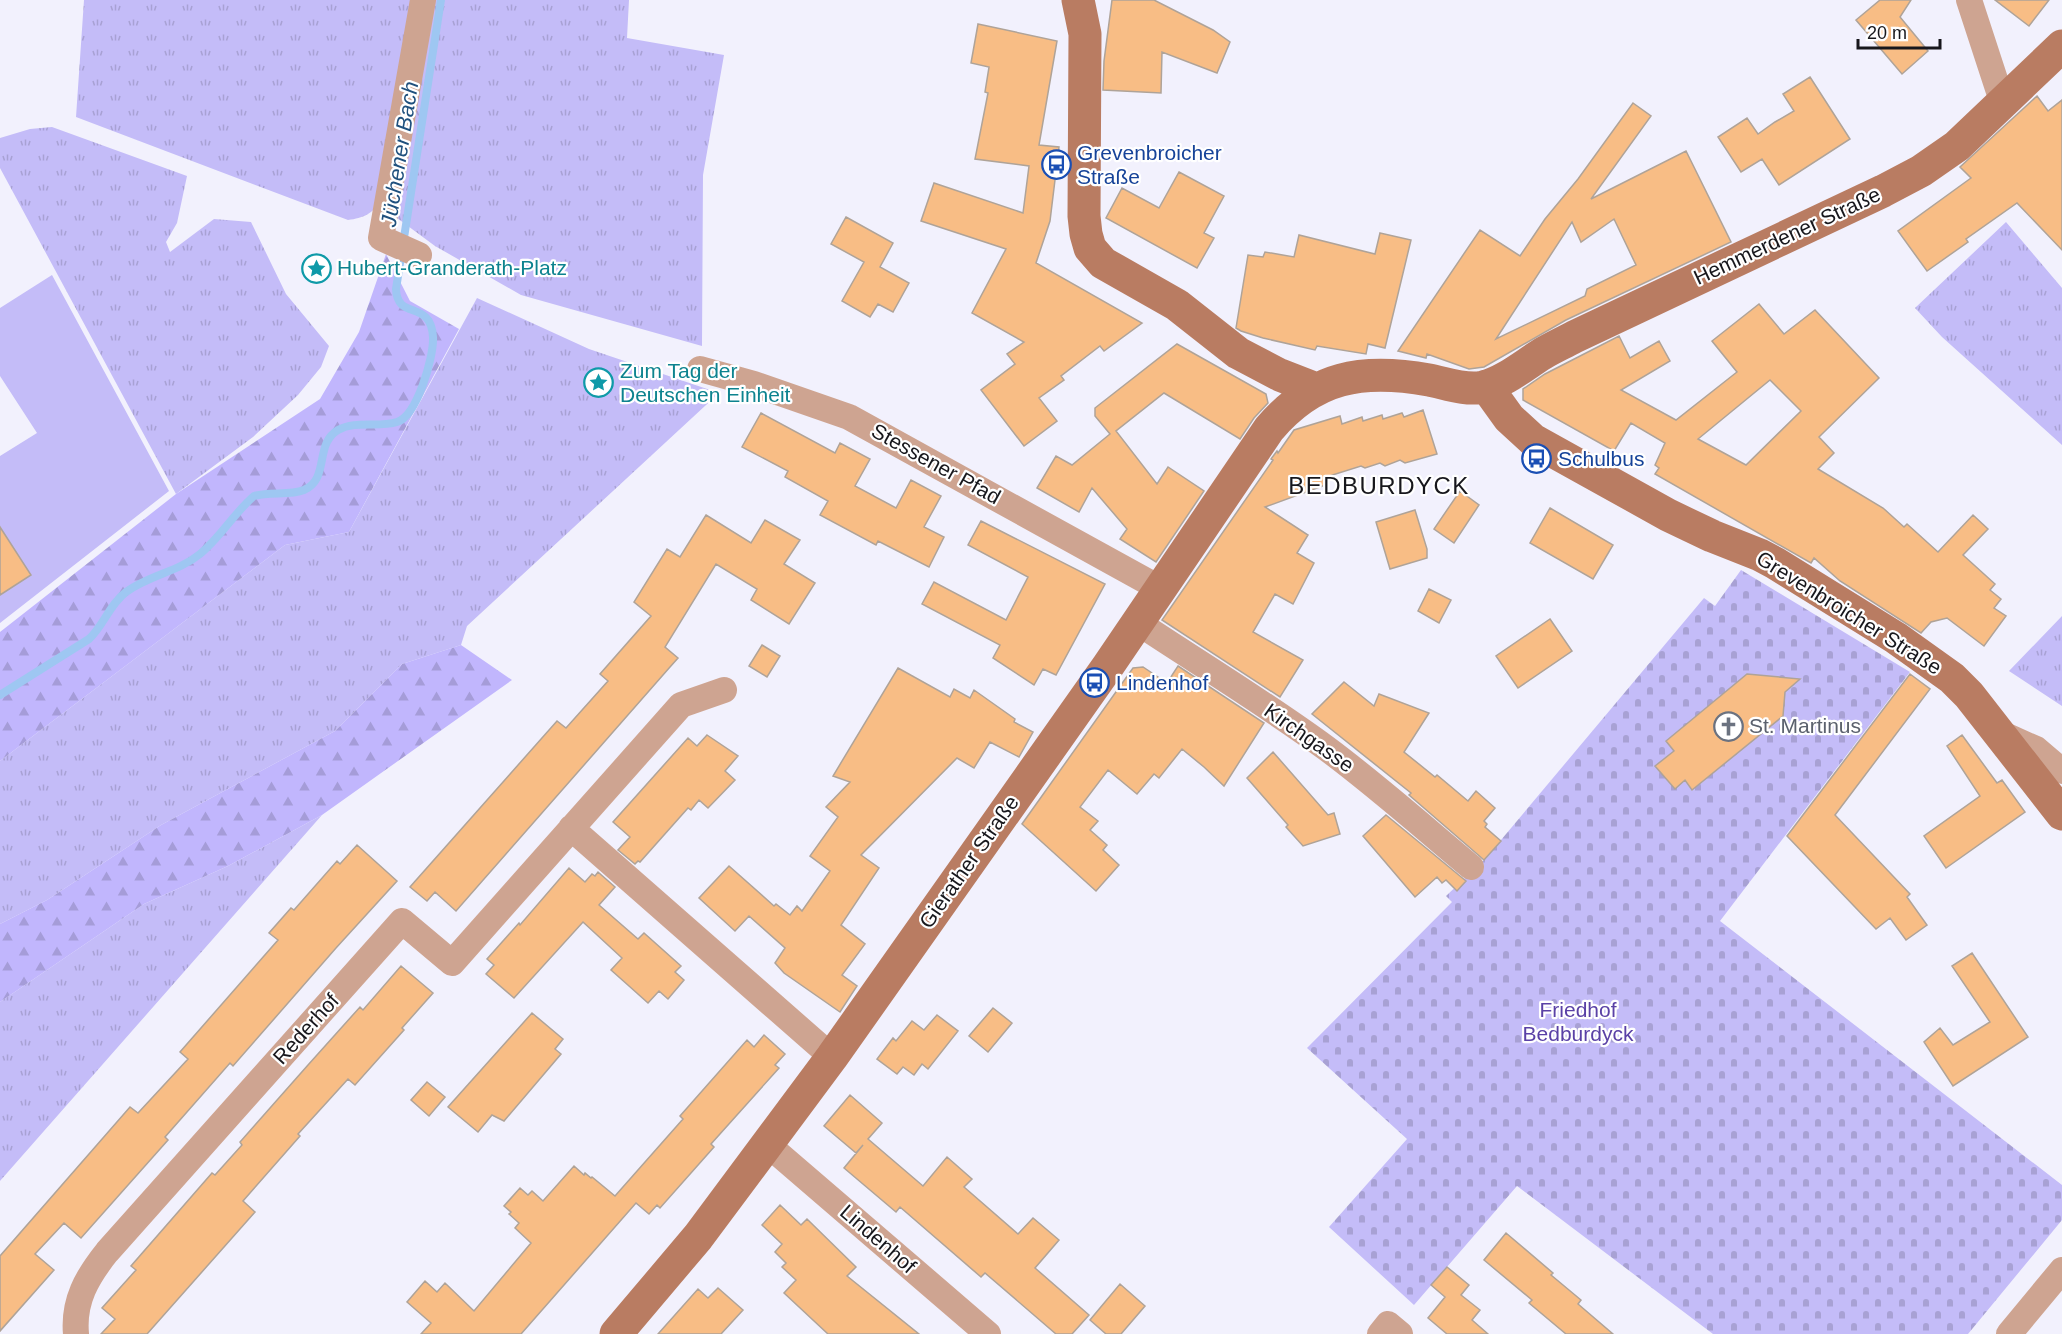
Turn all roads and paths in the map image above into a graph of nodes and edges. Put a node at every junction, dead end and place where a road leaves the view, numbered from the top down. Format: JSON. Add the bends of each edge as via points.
{"nodes":[{"id":1,"x":423,"y":0,"type":"edge"},
{"id":2,"x":1078,"y":0,"type":"edge"},
{"id":3,"x":1969,"y":0,"type":"edge"},
{"id":4,"x":2062,"y":46,"type":"edge"},
{"id":5,"x":2003,"y":104,"type":"junction"},
{"id":6,"x":419,"y":255,"type":"dead end"},
{"id":7,"x":700,"y":369,"type":"dead end"},
{"id":8,"x":1486,"y":386,"type":"junction"},
{"id":9,"x":1316,"y":389,"type":"junction"},
{"id":10,"x":1160,"y":588,"type":"junction"},
{"id":11,"x":1137,"y":622,"type":"junction"},
{"id":12,"x":724,"y":690,"type":"dead end"},
{"id":13,"x":2000,"y":734,"type":"junction"},
{"id":14,"x":2062,"y":771,"type":"edge"},
{"id":15,"x":2062,"y":814,"type":"edge"},
{"id":16,"x":571,"y":828,"type":"junction"},
{"id":17,"x":1471,"y":867,"type":"dead end"},
{"id":18,"x":832,"y":1057,"type":"junction"},
{"id":19,"x":767,"y":1144,"type":"junction"},
{"id":20,"x":2062,"y":1270,"type":"edge"},
{"id":21,"x":76,"y":1334,"type":"edge"},
{"id":22,"x":616,"y":1334,"type":"edge"},
{"id":23,"x":988,"y":1334,"type":"edge"},
{"id":24,"x":2009,"y":1334,"type":"edge"}],
"edges":[{"from":1,"to":6,"type":"street","via":[[388,241]]},
{"from":2,"to":9,"type":"main road","via":[[1085,34],[1084,216],[1090,248],[1103,263],[1177,305],[1239,353]]},
{"from":3,"to":5,"type":"street"},
{"from":4,"to":5,"type":"main road","name":"Hemmerdener Straße"},
{"from":5,"to":8,"type":"main road","name":"Hemmerdener Straße","via":[[1957,146],[1904,180],[1550,349]]},
{"from":7,"to":10,"type":"street","name":"Stessener Pfad","via":[[849,417]]},
{"from":8,"to":9,"type":"main road","via":[[1468,388],[1414,378],[1364,376],[1341,379]]},
{"from":8,"to":13,"type":"main road","name":"Grevenbroicher Straße","via":[[1509,418],[1533,440],[1668,515],[1775,563],[1915,650],[1960,686]]},
{"from":9,"to":10,"type":"main road","name":"Gierather Straße","via":[[1269,429]]},
{"from":10,"to":11,"type":"main road","name":"Gierather Straße"},
{"from":11,"to":17,"type":"street","name":"Kirchgasse","via":[[1328,749]]},
{"from":11,"to":18,"type":"main road","name":"Gierather Straße"},
{"from":12,"to":16,"type":"street","name":"Rederhof","via":[[681,705]]},
{"from":13,"to":14,"type":"street","via":[[2036,749]]},
{"from":13,"to":15,"type":"main road","name":"Grevenbroicher Straße"},
{"from":16,"to":18,"type":"street"},
{"from":16,"to":21,"type":"street","name":"Rederhof","via":[[452,963],[402,921],[107,1252],[80,1295]]},
{"from":18,"to":19,"type":"main road","name":"Gierather Straße"},
{"from":19,"to":22,"type":"main road","name":"Gierather Straße","via":[[698,1237]]},
{"from":19,"to":23,"type":"street","name":"Lindenhof"},
{"from":20,"to":24,"type":"street"}]}
